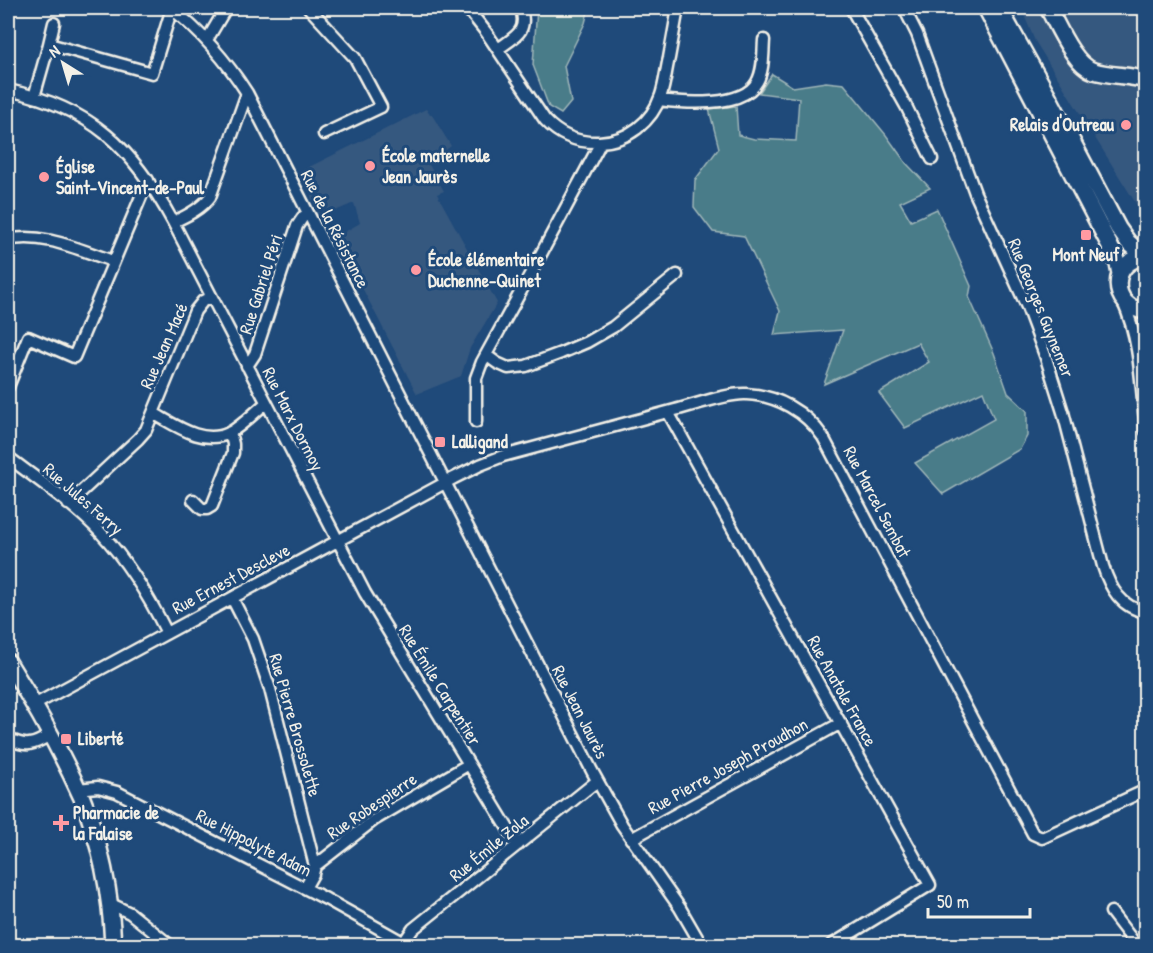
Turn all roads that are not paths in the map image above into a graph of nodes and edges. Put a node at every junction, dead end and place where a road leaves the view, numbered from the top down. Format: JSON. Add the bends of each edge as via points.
{"nodes":[{"id":1,"x":172,"y":8,"type":"edge"},
{"id":2,"x":226,"y":8,"type":"edge"},
{"id":3,"x":309,"y":8,"type":"edge"},
{"id":4,"x":467,"y":8,"type":"edge"},
{"id":5,"x":521,"y":8,"type":"edge"},
{"id":6,"x":678,"y":8,"type":"edge"},
{"id":7,"x":851,"y":8,"type":"edge"},
{"id":8,"x":904,"y":8,"type":"edge"},
{"id":9,"x":986,"y":8,"type":"edge"},
{"id":10,"x":999,"y":8,"type":"edge"},
{"id":11,"x":1048,"y":8,"type":"edge"},
{"id":12,"x":54,"y":23,"type":"dead end"},
{"id":13,"x":207,"y":40,"type":"junction"},
{"id":14,"x":764,"y":40,"type":"dead end"},
{"id":15,"x":49,"y":44,"type":"junction"},
{"id":16,"x":498,"y":49,"type":"junction"},
{"id":17,"x":1146,"y":80,"type":"edge"},
{"id":18,"x":8,"y":90,"type":"edge"},
{"id":19,"x":247,"y":93,"type":"junction"},
{"id":20,"x":34,"y":97,"type":"junction"},
{"id":21,"x":659,"y":100,"type":"junction"},
{"id":22,"x":324,"y":134,"type":"dead end"},
{"id":23,"x":601,"y":142,"type":"junction"},
{"id":24,"x":932,"y":159,"type":"dead end"},
{"id":25,"x":148,"y":180,"type":"junction"},
{"id":26,"x":308,"y":213,"type":"junction"},
{"id":27,"x":172,"y":222,"type":"junction"},
{"id":28,"x":8,"y":240,"type":"edge"},
{"id":29,"x":1145,"y":257,"type":"edge"},
{"id":30,"x":113,"y":261,"type":"junction"},
{"id":31,"x":1120,"y":274,"type":"junction"},
{"id":32,"x":677,"y":275,"type":"dead end"},
{"id":33,"x":211,"y":297,"type":"junction"},
{"id":34,"x":1123,"y":300,"type":"junction"},
{"id":35,"x":1144,"y":312,"type":"edge"},
{"id":36,"x":1146,"y":327,"type":"edge"},
{"id":37,"x":1146,"y":353,"type":"edge"},
{"id":38,"x":486,"y":355,"type":"junction"},
{"id":39,"x":1139,"y":364,"type":"junction"},
{"id":40,"x":247,"y":366,"type":"junction"},
{"id":41,"x":8,"y":387,"type":"edge"},
{"id":42,"x":266,"y":403,"type":"junction"},
{"id":43,"x":668,"y":412,"type":"junction"},
{"id":44,"x":153,"y":413,"type":"junction"},
{"id":45,"x":476,"y":422,"type":"dead end"},
{"id":46,"x":1146,"y":431,"type":"edge"},
{"id":47,"x":230,"y":432,"type":"junction"},
{"id":48,"x":8,"y":457,"type":"edge"},
{"id":49,"x":445,"y":483,"type":"junction"},
{"id":50,"x":193,"y":500,"type":"dead end"},
{"id":51,"x":68,"y":504,"type":"junction"},
{"id":52,"x":338,"y":540,"type":"junction"},
{"id":53,"x":232,"y":598,"type":"junction"},
{"id":54,"x":1146,"y":612,"type":"edge"},
{"id":55,"x":167,"y":633,"type":"junction"},
{"id":56,"x":8,"y":662,"type":"edge"},
{"id":57,"x":34,"y":705,"type":"junction"},
{"id":58,"x":841,"y":723,"type":"junction"},
{"id":59,"x":50,"y":735,"type":"junction"},
{"id":60,"x":8,"y":738,"type":"edge"},
{"id":61,"x":469,"y":764,"type":"junction"},
{"id":62,"x":597,"y":781,"type":"junction"},
{"id":63,"x":78,"y":789,"type":"junction"},
{"id":64,"x":1146,"y":790,"type":"edge"},
{"id":65,"x":631,"y":838,"type":"junction"},
{"id":66,"x":518,"y":845,"type":"junction"},
{"id":67,"x":315,"y":866,"type":"junction"},
{"id":68,"x":305,"y":888,"type":"junction"},
{"id":69,"x":109,"y":903,"type":"junction"},
{"id":70,"x":1111,"y":912,"type":"dead end"},
{"id":71,"x":407,"y":944,"type":"edge"},
{"id":72,"x":112,"y":945,"type":"edge"},
{"id":73,"x":171,"y":945,"type":"edge"},
{"id":74,"x":702,"y":945,"type":"edge"},
{"id":75,"x":830,"y":945,"type":"edge"},
{"id":76,"x":1137,"y":945,"type":"edge"}],
"edges":[{"from":1,"to":13,"type":"street","name":"Rue de la Résistance"},
{"from":1,"to":15,"type":"street","via":[[152,73]]},
{"from":2,"to":13,"type":"street"},
{"from":3,"to":22,"type":"street","via":[[355,57],[381,106]]},
{"from":4,"to":16,"type":"street"},
{"from":5,"to":16,"type":"street","via":[[522,28]]},
{"from":6,"to":21,"type":"street"},
{"from":7,"to":24,"type":"street"},
{"from":8,"to":54,"type":"street","name":"Rue Georges Guynemer","via":[[975,193],[1046,358],[1108,581],[1124,602]]},
{"from":9,"to":31,"type":"main road","via":[[1109,244]]},
{"from":10,"to":29,"type":"main road","via":[[1118,228]]},
{"from":11,"to":17,"type":"main road","via":[[1086,68]]},
{"from":12,"to":15,"type":"street"},
{"from":13,"to":19,"type":"street","name":"Rue de la Résistance"},
{"from":14,"to":21,"type":"street","via":[[761,72],[750,91],[721,101]]},
{"from":15,"to":20,"type":"street"},
{"from":16,"to":23,"type":"street","via":[[549,125],[572,139]]},
{"from":18,"to":20,"type":"street","name":"Rue Marx Dormoy"},
{"from":19,"to":26,"type":"street","name":"Rue de la Résistance"},
{"from":19,"to":27,"type":"street","via":[[210,196],[198,209]]},
{"from":20,"to":25,"type":"street","name":"Rue Marx Dormoy","via":[[95,125],[120,146]]},
{"from":21,"to":23,"type":"street","via":[[637,129]]},
{"from":23,"to":38,"type":"street"},
{"from":25,"to":27,"type":"street","name":"Rue Marx Dormoy"},
{"from":25,"to":30,"type":"street"},
{"from":26,"to":40,"type":"street","name":"Rue Gabriel Péri","via":[[297,226],[255,354]]},
{"from":26,"to":49,"type":"street","name":"Rue de la Résistance"},
{"from":27,"to":33,"type":"street","name":"Rue Marx Dormoy"},
{"from":28,"to":30,"type":"street","via":[[46,239]]},
{"from":29,"to":31,"type":"main road","via":[[1130,262]]},
{"from":30,"to":41,"type":"street","via":[[74,357],[28,337]]},
{"from":31,"to":34,"type":"main road","via":[[1118,284]]},
{"from":32,"to":38,"type":"street","via":[[613,327],[561,354],[508,368]]},
{"from":33,"to":40,"type":"street","name":"Rue Marx Dormoy"},
{"from":33,"to":44,"type":"street","name":"Rue Jean Macé","via":[[195,311]]},
{"from":34,"to":35,"type":"main road"},
{"from":34,"to":39,"type":"street"},
{"from":36,"to":39,"type":"street"},
{"from":37,"to":39,"type":"street"},
{"from":38,"to":45,"type":"street","via":[[476,378]]},
{"from":39,"to":46,"type":"street"},
{"from":40,"to":42,"type":"street","name":"Rue Marx Dormoy"},
{"from":42,"to":47,"type":"street"},
{"from":42,"to":52,"type":"street","name":"Rue Marx Dormoy"},
{"from":43,"to":49,"type":"street","name":"Rue Marcel Sembat","via":[[496,459]]},
{"from":43,"to":58,"type":"street","name":"Rue Anatole France"},
{"from":43,"to":64,"type":"street","name":"Rue Marcel Sembat","via":[[749,394],[785,404],[814,425],[1033,834],[1042,838]]},
{"from":44,"to":47,"type":"street","via":[[199,435]]},
{"from":44,"to":51,"type":"street","name":"Rue Jean Macé","via":[[138,439]]},
{"from":47,"to":50,"type":"street","via":[[232,453],[212,506],[202,508]]},
{"from":48,"to":51,"type":"street","name":"Rue Jules Ferry"},
{"from":49,"to":52,"type":"street","name":"Rue Ernest Descleve"},
{"from":49,"to":62,"type":"street","name":"Rue Jean Jaurès"},
{"from":51,"to":55,"type":"street","name":"Rue Jules Ferry","via":[[121,557],[145,590]]},
{"from":52,"to":53,"type":"street","name":"Rue Ernest Descleve"},
{"from":52,"to":61,"type":"street","name":"Rue Émile Carpentier","via":[[378,615]]},
{"from":53,"to":55,"type":"street","name":"Rue Ernest Descleve"},
{"from":53,"to":67,"type":"street","name":"Rue Pierre Brossolette","via":[[270,689]]},
{"from":55,"to":57,"type":"street","name":"Rue Ernest Descleve"},
{"from":56,"to":57,"type":"main road"},
{"from":57,"to":59,"type":"main road"},
{"from":58,"to":65,"type":"street","name":"Rue Pierre Joseph Proudhon"},
{"from":58,"to":75,"type":"street","name":"Rue Anatole France","via":[[930,885]]},
{"from":59,"to":60,"type":"street","via":[[35,744]]},
{"from":59,"to":63,"type":"main road"},
{"from":61,"to":66,"type":"street","name":"Rue Émile Carpentier"},
{"from":61,"to":67,"type":"street","name":"Rue Robespierre","via":[[374,820]]},
{"from":62,"to":65,"type":"street","name":"Rue Jean Jaurès"},
{"from":62,"to":66,"type":"street","name":"Rue Émile Zola"},
{"from":63,"to":68,"type":"street","name":"Rue Hippolyte Adam","via":[[98,787],[117,792]]},
{"from":63,"to":69,"type":"main road","via":[[98,848]]},
{"from":65,"to":74,"type":"street","name":"Rue Jean Jaurès"},
{"from":66,"to":71,"type":"street","name":"Rue Émile Zola","via":[[413,929]]},
{"from":67,"to":68,"type":"street","name":"Rue Robespierre"},
{"from":68,"to":71,"type":"street","name":"Rue Hippolyte Adam"},
{"from":69,"to":72,"type":"main road"},
{"from":69,"to":73,"type":"street","via":[[130,913]]},
{"from":70,"to":76,"type":"street"}]}
